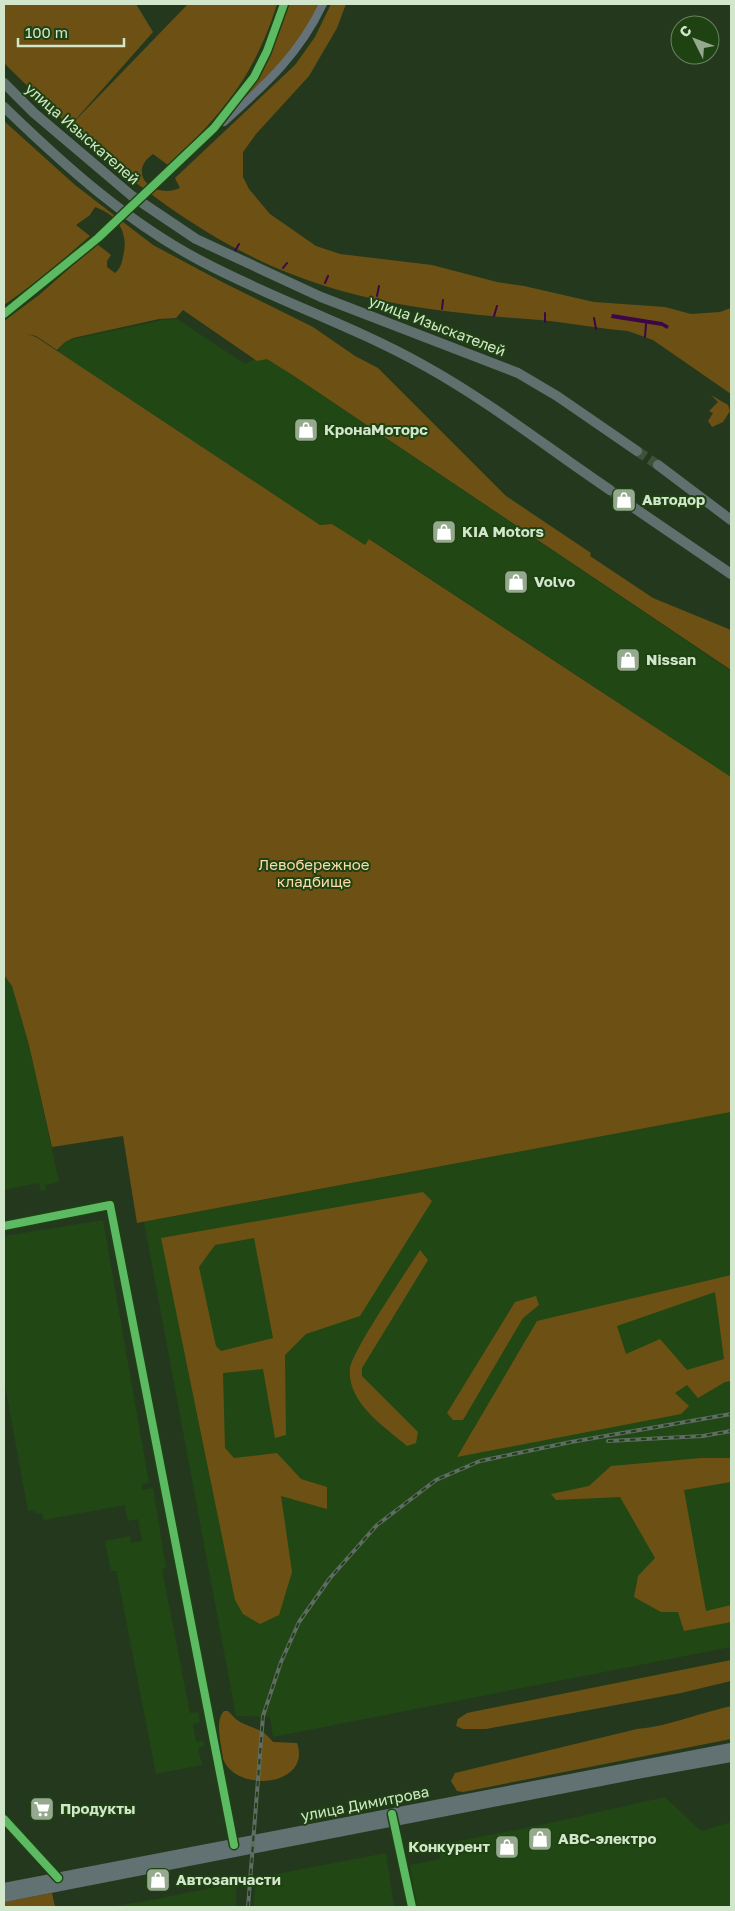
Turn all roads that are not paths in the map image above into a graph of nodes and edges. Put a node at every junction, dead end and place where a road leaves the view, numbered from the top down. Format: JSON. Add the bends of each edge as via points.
{"nodes":[{"id":1,"x":284,"y":4,"type":"edge"},
{"id":2,"x":323,"y":4,"type":"edge"},
{"id":3,"x":4,"y":83,"type":"edge"},
{"id":4,"x":4,"y":107,"type":"edge"},
{"id":5,"x":168,"y":172,"type":"junction"},
{"id":6,"x":4,"y":314,"type":"edge"},
{"id":7,"x":637,"y":451,"type":"tunnel mouth"},
{"id":8,"x":658,"y":465,"type":"tunnel mouth"},
{"id":9,"x":610,"y":490,"type":"tunnel mouth"},
{"id":10,"x":630,"y":504,"type":"tunnel mouth"},
{"id":11,"x":731,"y":520,"type":"edge"},
{"id":12,"x":731,"y":574,"type":"edge"},
{"id":13,"x":4,"y":1226,"type":"edge"},
{"id":14,"x":731,"y":1748,"type":"edge"},
{"id":15,"x":731,"y":1757,"type":"edge"},
{"id":16,"x":4,"y":1818,"type":"edge"},
{"id":17,"x":393,"y":1818,"type":"junction"},
{"id":18,"x":234,"y":1844,"type":"junction"},
{"id":19,"x":60,"y":1882,"type":"junction"},
{"id":20,"x":4,"y":1888,"type":"edge"},
{"id":21,"x":4,"y":1897,"type":"edge"},
{"id":22,"x":412,"y":1907,"type":"edge"}],
"edges":[{"from":1,"to":5,"type":"street","via":[[267,52],[254,77],[214,128]]},
{"from":2,"to":5,"type":"street","via":[[303,42],[276,75]]},
{"from":3,"to":7,"type":"highway","name":"улица Изыскателей","via":[[46,124],[132,196],[196,239],[321,297],[518,373]]},
{"from":4,"to":9,"type":"highway","name":"улица Изыскателей","via":[[97,190],[157,234],[212,267],[426,366],[478,398]]},
{"from":5,"to":6,"type":"street","via":[[98,238]]},
{"from":8,"to":11,"type":"highway"},
{"from":10,"to":12,"type":"highway"},
{"from":13,"to":18,"type":"street","via":[[110,1205]]},
{"from":14,"to":17,"type":"main road","name":"улица Димитрова"},
{"from":15,"to":17,"type":"main road","name":"улица Димитрова"},
{"from":16,"to":19,"type":"street"},
{"from":17,"to":18,"type":"main road","name":"улица Димитрова"},
{"from":17,"to":19,"type":"main road","name":"улица Димитрова"},
{"from":17,"to":22,"type":"street"},
{"from":18,"to":19,"type":"main road","name":"улица Димитрова"},
{"from":19,"to":20,"type":"main road","name":"улица Димитрова"},
{"from":19,"to":21,"type":"main road","name":"улица Димитрова"}]}
